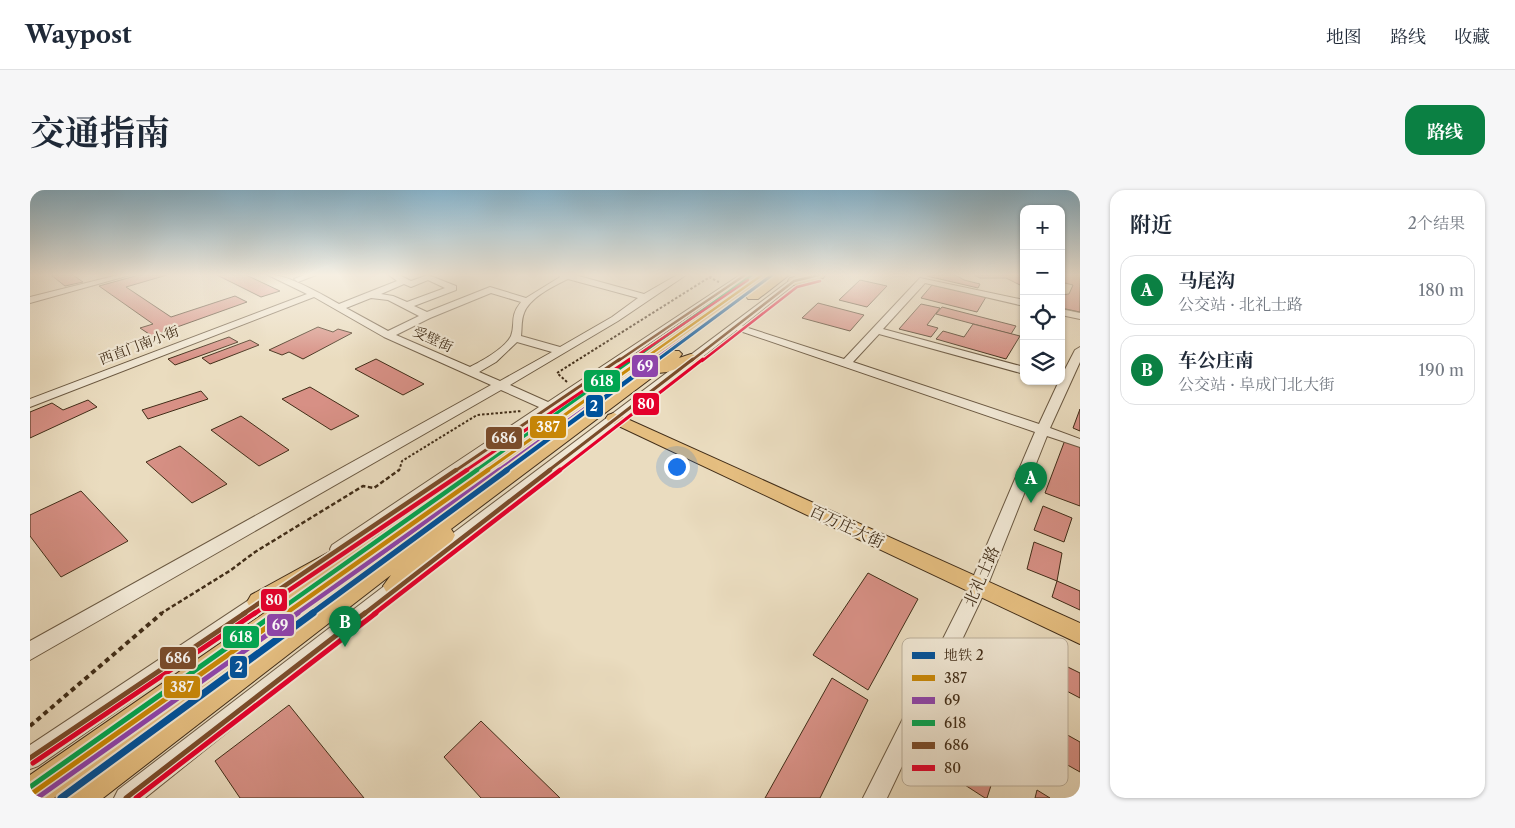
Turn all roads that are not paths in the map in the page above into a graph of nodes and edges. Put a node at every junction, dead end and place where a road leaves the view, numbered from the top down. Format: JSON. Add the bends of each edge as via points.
{"nodes":[{"id":1,"x":276,"y":303,"type":"edge"},
{"id":2,"x":277,"y":303,"type":"edge"},
{"id":3,"x":330,"y":303,"type":"edge"},
{"id":4,"x":350,"y":303,"type":"edge"},
{"id":5,"x":401,"y":303,"type":"edge"},
{"id":6,"x":413,"y":303,"type":"edge"},
{"id":7,"x":458,"y":303,"type":"edge"},
{"id":8,"x":525,"y":303,"type":"edge"},
{"id":9,"x":635,"y":303,"type":"edge"},
{"id":10,"x":694,"y":303,"type":"edge"},
{"id":11,"x":712,"y":303,"type":"edge"},
{"id":12,"x":721,"y":303,"type":"edge"},
{"id":13,"x":753,"y":303,"type":"edge"},
{"id":14,"x":760,"y":303,"type":"edge"},
{"id":15,"x":901,"y":303,"type":"edge"},
{"id":16,"x":406,"y":306,"type":"junction"},
{"id":17,"x":338,"y":308,"type":"junction"},
{"id":18,"x":710,"y":311,"type":"junction"},
{"id":19,"x":1065,"y":313,"type":"edge"},
{"id":20,"x":427,"y":316,"type":"junction"},
{"id":21,"x":1080,"y":316,"type":"edge"},
{"id":22,"x":741,"y":329,"type":"dead end"},
{"id":23,"x":876,"y":330,"type":"junction"},
{"id":24,"x":388,"y":335,"type":"junction"},
{"id":25,"x":514,"y":338,"type":"junction"},
{"id":26,"x":1080,"y":350,"type":"edge"},
{"id":27,"x":561,"y":351,"type":"junction"},
{"id":28,"x":691,"y":359,"type":"junction"},
{"id":29,"x":846,"y":363,"type":"junction"},
{"id":30,"x":1020,"y":370,"type":"edge"},
{"id":31,"x":470,"y":372,"type":"junction"},
{"id":32,"x":646,"y":375,"type":"junction"},
{"id":33,"x":1065,"y":375,"type":"edge"},
{"id":34,"x":498,"y":385,"type":"junction"},
{"id":35,"x":1060,"y":385,"type":"edge"},
{"id":36,"x":30,"y":398,"type":"edge"},
{"id":37,"x":30,"y":403,"type":"edge"},
{"id":38,"x":543,"y":405,"type":"junction"},
{"id":39,"x":614,"y":418,"type":"junction"},
{"id":40,"x":1044,"y":431,"type":"junction"},
{"id":41,"x":1080,"y":443,"type":"edge"},
{"id":42,"x":475,"y":489,"type":"junction"},
{"id":43,"x":396,"y":586,"type":"junction"},
{"id":44,"x":978,"y":587,"type":"junction"},
{"id":45,"x":260,"y":602,"type":"junction"},
{"id":46,"x":1080,"y":634,"type":"edge"},
{"id":47,"x":953,"y":638,"type":"edge"},
{"id":48,"x":30,"y":652,"type":"edge"},
{"id":49,"x":902,"y":743,"type":"edge"},
{"id":50,"x":30,"y":758,"type":"edge"},
{"id":51,"x":30,"y":795,"type":"edge"},
{"id":52,"x":76,"y":798,"type":"edge"},
{"id":53,"x":126,"y":798,"type":"edge"},
{"id":54,"x":875,"y":798,"type":"edge"}],
"edges":[{"from":1,"to":36,"type":"street","name":"西直门南小街"},
{"from":2,"to":37,"type":"street","name":"西直门南小街"},
{"from":3,"to":17,"type":"street","name":"受壁街"},
{"from":4,"to":17,"type":"street"},
{"from":5,"to":16,"type":"street"},
{"from":6,"to":16,"type":"street"},
{"from":7,"to":20,"type":"street"},
{"from":8,"to":25,"type":"street","via":[[518,314],[519,324]]},
{"from":9,"to":27,"type":"street"},
{"from":10,"to":38,"type":"street"},
{"from":11,"to":18,"type":"highway"},
{"from":12,"to":18,"type":"highway"},
{"from":13,"to":32,"type":"highway"},
{"from":14,"to":28,"type":"street"},
{"from":15,"to":23,"type":"street"},
{"from":16,"to":20,"type":"street"},
{"from":17,"to":24,"type":"street","name":"受壁街"},
{"from":18,"to":42,"type":"highway"},
{"from":19,"to":21,"type":"street"},
{"from":20,"to":24,"type":"street"},
{"from":22,"to":29,"type":"street"},
{"from":23,"to":29,"type":"street"},
{"from":23,"to":30,"type":"street"},
{"from":24,"to":31,"type":"street","name":"受壁街"},
{"from":25,"to":27,"type":"street"},
{"from":25,"to":31,"type":"street","via":[[492,360]]},
{"from":26,"to":33,"type":"street","name":"北礼士路"},
{"from":27,"to":34,"type":"street"},
{"from":28,"to":32,"type":"highway"},
{"from":28,"to":39,"type":"street"},
{"from":29,"to":40,"type":"street"},
{"from":31,"to":34,"type":"street","name":"受壁街"},
{"from":32,"to":42,"type":"highway"},
{"from":34,"to":38,"type":"street","name":"受壁街"},
{"from":34,"to":48,"type":"street"},
{"from":35,"to":40,"type":"street","name":"北礼士路"},
{"from":38,"to":45,"type":"street"},
{"from":39,"to":43,"type":"street"},
{"from":39,"to":44,"type":"main road","name":"百万庄大街"},
{"from":40,"to":41,"type":"street"},
{"from":40,"to":44,"type":"street","name":"北礼士路"},
{"from":42,"to":43,"type":"highway"},
{"from":42,"to":45,"type":"highway"},
{"from":42,"to":51,"type":"highway"},
{"from":42,"to":52,"type":"highway"},
{"from":43,"to":53,"type":"street"},
{"from":44,"to":46,"type":"main road","name":"百万庄大街"},
{"from":44,"to":47,"type":"street","name":"北礼士路"},
{"from":45,"to":50,"type":"street"},
{"from":49,"to":54,"type":"street","name":"北礼士路"}]}
